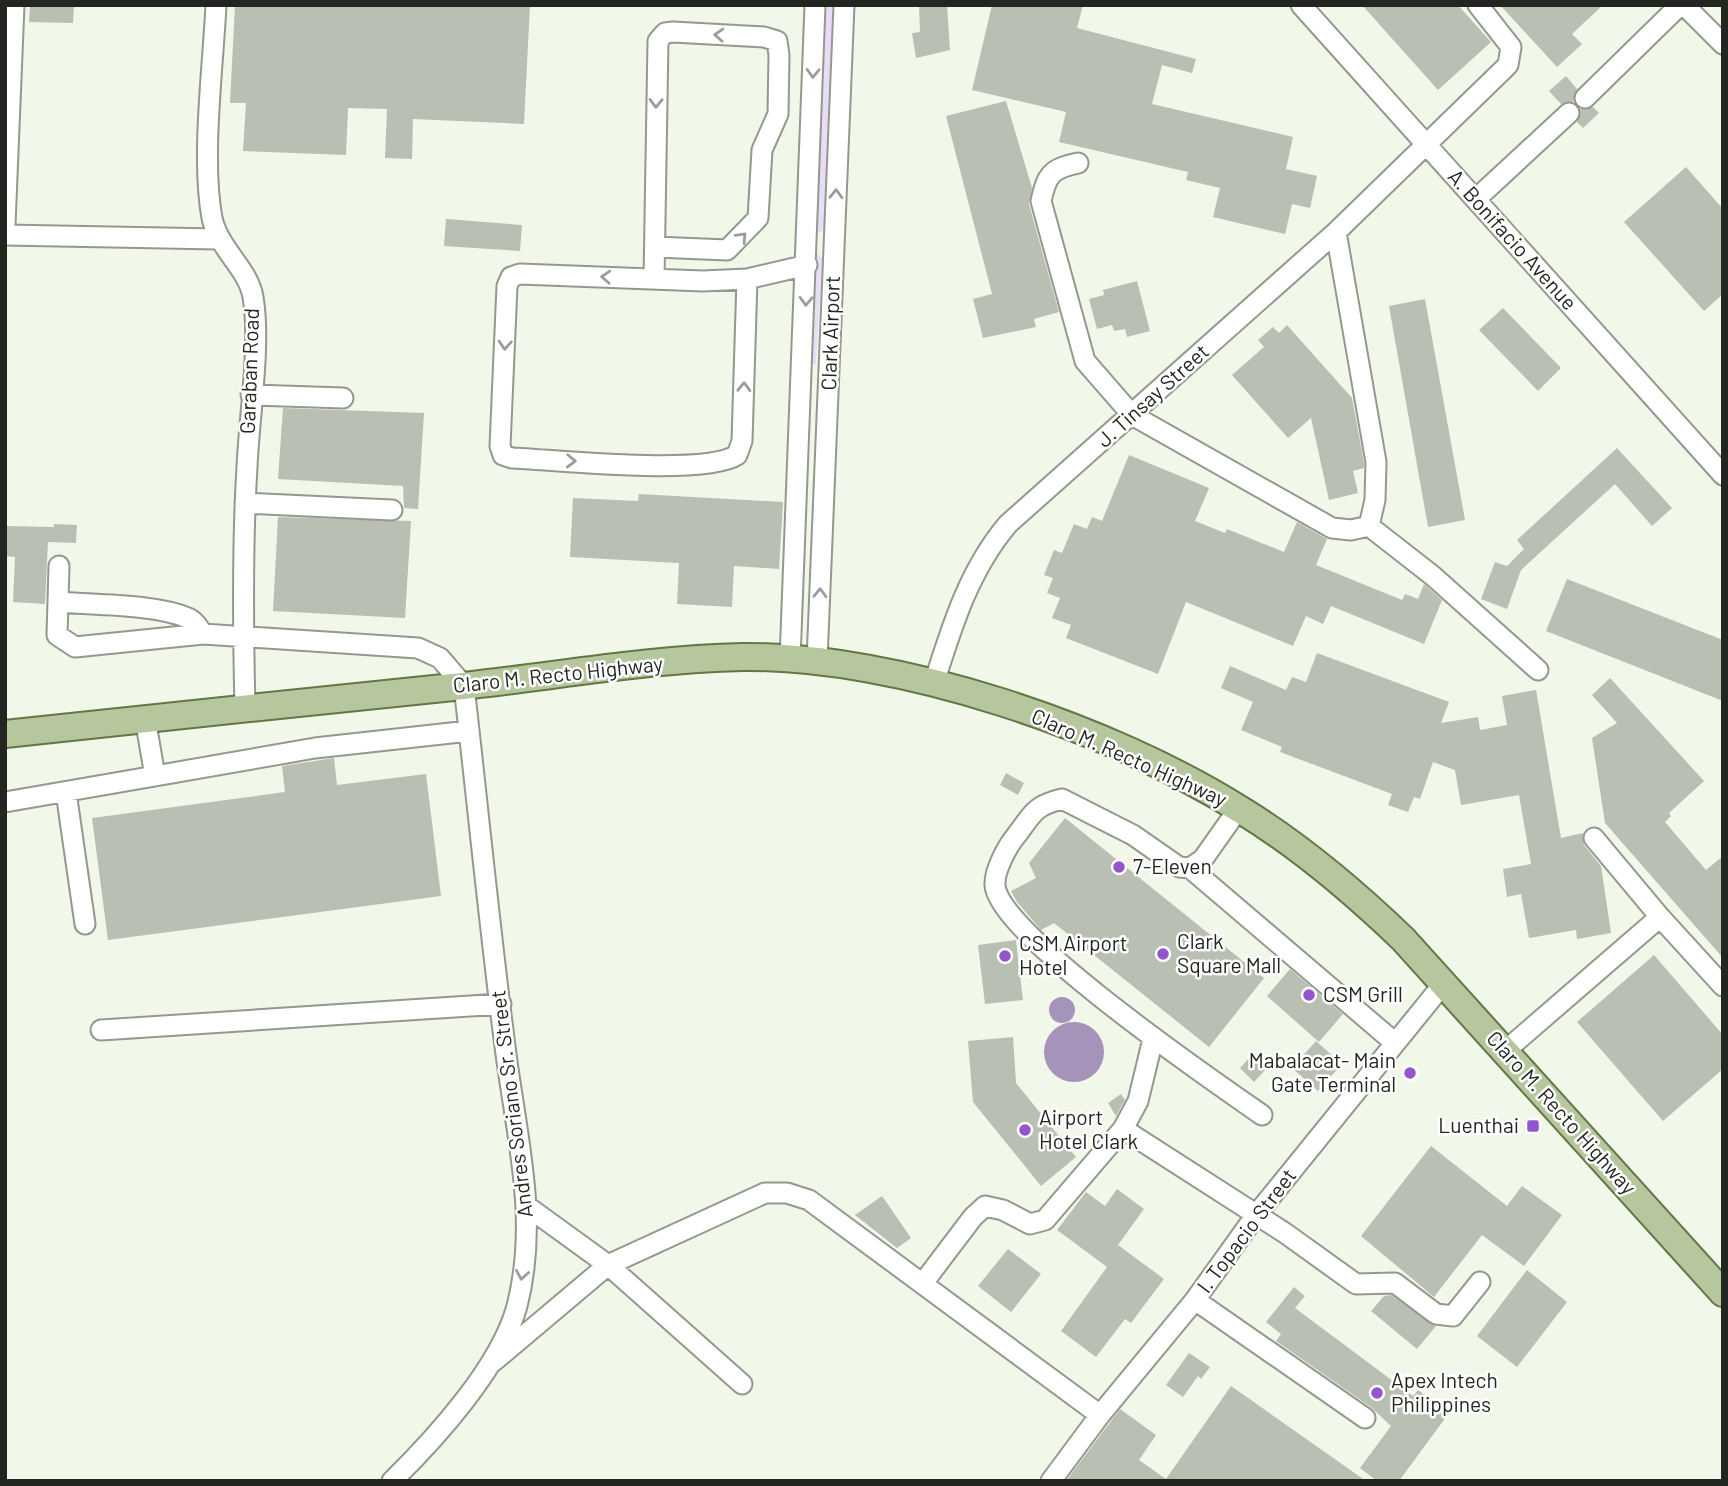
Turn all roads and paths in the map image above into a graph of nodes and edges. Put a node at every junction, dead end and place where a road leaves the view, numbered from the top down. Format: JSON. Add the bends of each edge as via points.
{"nodes":[{"id":1,"x":14,"y":5,"type":"edge"},
{"id":2,"x":216,"y":5,"type":"edge"},
{"id":3,"x":816,"y":5,"type":"edge"},
{"id":4,"x":844,"y":5,"type":"edge"},
{"id":5,"x":1301,"y":5,"type":"edge"},
{"id":6,"x":1478,"y":5,"type":"edge"},
{"id":7,"x":1682,"y":5,"type":"edge"},
{"id":8,"x":1723,"y":44,"type":"edge"},
{"id":9,"x":1585,"y":98,"type":"dead end"},
{"id":10,"x":1569,"y":113,"type":"dead end"},
{"id":11,"x":1427,"y":146,"type":"junction"},
{"id":12,"x":1078,"y":163,"type":"dead end"},
{"id":13,"x":1476,"y":199,"type":"junction"},
{"id":14,"x":5,"y":225,"type":"edge"},
{"id":15,"x":1336,"y":232,"type":"junction"},
{"id":16,"x":5,"y":235,"type":"edge"},
{"id":17,"x":218,"y":239,"type":"junction"},
{"id":18,"x":808,"y":244,"type":"junction"},
{"id":19,"x":835,"y":244,"type":"junction"},
{"id":20,"x":655,"y":247,"type":"junction"},
{"id":21,"x":807,"y":265,"type":"junction"},
{"id":22,"x":654,"y":279,"type":"junction"},
{"id":23,"x":747,"y":279,"type":"junction"},
{"id":24,"x":251,"y":395,"type":"junction"},
{"id":25,"x":343,"y":398,"type":"dead end"},
{"id":26,"x":1132,"y":415,"type":"junction"},
{"id":27,"x":1723,"y":475,"type":"edge"},
{"id":28,"x":245,"y":503,"type":"junction"},
{"id":29,"x":392,"y":510,"type":"dead end"},
{"id":30,"x":1369,"y":526,"type":"junction"},
{"id":31,"x":59,"y":566,"type":"dead end"},
{"id":32,"x":58,"y":603,"type":"junction"},
{"id":33,"x":203,"y":634,"type":"junction"},
{"id":34,"x":243,"y":636,"type":"junction"},
{"id":35,"x":790,"y":660,"type":"junction"},
{"id":36,"x":817,"y":661,"type":"junction"},
{"id":37,"x":1538,"y":670,"type":"dead end"},
{"id":38,"x":934,"y":683,"type":"junction"},
{"id":39,"x":464,"y":686,"type":"junction"},
{"id":40,"x":245,"y":707,"type":"junction"},
{"id":41,"x":145,"y":718,"type":"junction"},
{"id":42,"x":469,"y":730,"type":"junction"},
{"id":43,"x":5,"y":734,"type":"edge"},
{"id":44,"x":155,"y":776,"type":"junction"},
{"id":45,"x":66,"y":792,"type":"junction"},
{"id":46,"x":5,"y":802,"type":"edge"},
{"id":47,"x":1233,"y":816,"type":"junction"},
{"id":48,"x":1594,"y":838,"type":"dead end"},
{"id":49,"x":1197,"y":863,"type":"junction"},
{"id":50,"x":1660,"y":917,"type":"junction"},
{"id":51,"x":85,"y":924,"type":"dead end"},
{"id":52,"x":1444,"y":983,"type":"junction"},
{"id":53,"x":1723,"y":986,"type":"edge"},
{"id":54,"x":501,"y":1004,"type":"junction"},
{"id":55,"x":101,"y":1030,"type":"dead end"},
{"id":56,"x":1153,"y":1039,"type":"junction"},
{"id":57,"x":1394,"y":1042,"type":"junction"},
{"id":58,"x":1505,"y":1052,"type":"junction"},
{"id":59,"x":1262,"y":1115,"type":"dead end"},
{"id":60,"x":1123,"y":1129,"type":"junction"},
{"id":61,"x":528,"y":1207,"type":"junction"},
{"id":62,"x":1256,"y":1215,"type":"junction"},
{"id":63,"x":608,"y":1265,"type":"junction"},
{"id":64,"x":1480,"y":1282,"type":"dead end"},
{"id":65,"x":923,"y":1283,"type":"junction"},
{"id":66,"x":1723,"y":1293,"type":"edge"},
{"id":67,"x":1195,"y":1300,"type":"junction"},
{"id":68,"x":490,"y":1364,"type":"junction"},
{"id":69,"x":742,"y":1384,"type":"dead end"},
{"id":70,"x":1100,"y":1415,"type":"junction"},
{"id":71,"x":1365,"y":1418,"type":"dead end"},
{"id":72,"x":392,"y":1481,"type":"edge"},
{"id":73,"x":1051,"y":1481,"type":"edge"}],
"edges":[{"from":1,"to":14,"type":"street"},
{"from":2,"to":17,"type":"street","name":"Garaban Road","via":[[209,162]]},
{"from":3,"to":18,"type":"street","name":"Clark Airport","one_way":true},
{"from":19,"to":4,"type":"street","name":"Clark Airport","one_way":true},
{"from":5,"to":11,"type":"street","name":"A. Bonifacio Avenue"},
{"from":6,"to":11,"type":"street","name":"J. Tinsay Street","via":[[1506,37],[1512,56],[1500,74]]},
{"from":7,"to":8,"type":"street"},
{"from":7,"to":9,"type":"street"},
{"from":10,"to":13,"type":"street"},
{"from":11,"to":13,"type":"street","name":"A. Bonifacio Avenue"},
{"from":11,"to":15,"type":"street","name":"J. Tinsay Street"},
{"from":12,"to":26,"type":"street","via":[[1056,168],[1046,181],[1041,201],[1085,361]]},
{"from":13,"to":27,"type":"street","name":"A. Bonifacio Avenue"},
{"from":15,"to":26,"type":"street","name":"J. Tinsay Street"},
{"from":15,"to":30,"type":"street","via":[[1376,462]]},
{"from":16,"to":17,"type":"street"},
{"from":17,"to":24,"type":"street","name":"Garaban Road","via":[[253,295]]},
{"from":18,"to":19,"type":"street"},
{"from":18,"to":21,"type":"street","name":"Clark Airport"},
{"from":36,"to":19,"type":"street","name":"Clark Airport","one_way":true},
{"from":20,"to":20,"type":"street","one_way":true,"via":[[727,250],[758,218],[762,150],[778,114],[776,41],[673,32],[658,41]]},
{"from":20,"to":22,"type":"street"},
{"from":21,"to":23,"type":"street"},
{"from":21,"to":35,"type":"street","name":"Clark Airport","one_way":true},
{"from":22,"to":23,"type":"street"},
{"from":22,"to":23,"type":"street","one_way":true,"via":[[520,274],[511,278],[500,433],[503,455],[695,466],[737,455],[742,441]]},
{"from":24,"to":25,"type":"street"},
{"from":24,"to":28,"type":"street","name":"Garaban Road"},
{"from":26,"to":30,"type":"street","via":[[1332,528]]},
{"from":26,"to":38,"type":"street","name":"J. Tinsay Street","via":[[993,541],[962,599]]},
{"from":28,"to":29,"type":"street"},
{"from":28,"to":34,"type":"street","name":"Garaban Road"},
{"from":30,"to":37,"type":"street"},
{"from":31,"to":32,"type":"street"},
{"from":32,"to":33,"type":"street","via":[[176,615],[190,618]]},
{"from":32,"to":33,"type":"street","via":[[57,635],[75,647]]},
{"from":33,"to":34,"type":"street"},
{"from":34,"to":39,"type":"street","via":[[418,648],[440,658]]},
{"from":34,"to":40,"type":"street","name":"Garaban Road"},
{"from":35,"to":36,"type":"main road","name":"Claro M. Recto Highway"},
{"from":35,"to":39,"type":"main road","name":"Claro M. Recto Highway","via":[[744,657],[642,664]]},
{"from":36,"to":38,"type":"main road","name":"Claro M. Recto Highway"},
{"from":38,"to":47,"type":"main road","name":"Claro M. Recto Highway","via":[[1038,714],[1157,765]]},
{"from":39,"to":40,"type":"main road","name":"Claro M. Recto Highway"},
{"from":39,"to":42,"type":"street","name":"Andres Soriano Sr. Street"},
{"from":40,"to":41,"type":"main road","name":"Claro M. Recto Highway"},
{"from":41,"to":43,"type":"main road","name":"Claro M. Recto Highway"},
{"from":41,"to":44,"type":"street"},
{"from":42,"to":44,"type":"street","via":[[315,748]]},
{"from":42,"to":54,"type":"street","name":"Andres Soriano Sr. Street"},
{"from":44,"to":45,"type":"street"},
{"from":45,"to":46,"type":"street"},
{"from":45,"to":51,"type":"street"},
{"from":47,"to":49,"type":"street"},
{"from":47,"to":52,"type":"main road","name":"Claro M. Recto Highway","via":[[1280,835],[1358,897]]},
{"from":48,"to":50,"type":"street"},
{"from":49,"to":56,"type":"street","via":[[1179,867],[1133,835],[1062,799],[1041,804],[1008,846],[995,885],[1002,907],[1035,941]]},
{"from":49,"to":57,"type":"street"},
{"from":50,"to":53,"type":"street"},
{"from":50,"to":58,"type":"street"},
{"from":52,"to":57,"type":"street","name":"I. Topacio Street"},
{"from":52,"to":58,"type":"main road","name":"Claro M. Recto Highway"},
{"from":54,"to":55,"type":"street"},
{"from":54,"to":61,"type":"street","name":"Andres Soriano Sr. Street"},
{"from":56,"to":59,"type":"street"},
{"from":56,"to":60,"type":"street","via":[[1138,1101]]},
{"from":57,"to":62,"type":"street","name":"I. Topacio Street"},
{"from":58,"to":66,"type":"main road","name":"Claro M. Recto Highway"},
{"from":60,"to":62,"type":"street"},
{"from":60,"to":65,"type":"street","via":[[1045,1220],[1030,1224],[985,1206]]},
{"from":61,"to":63,"type":"street"},
{"from":61,"to":68,"type":"street","name":"Andres Soriano Sr. Street","one_way":true,"via":[[524,1271],[516,1308]]},
{"from":62,"to":64,"type":"street","via":[[1356,1284],[1395,1283],[1436,1314],[1453,1316]]},
{"from":62,"to":67,"type":"street","name":"I. Topacio Street"},
{"from":63,"to":65,"type":"street","via":[[765,1193],[787,1193],[809,1200]]},
{"from":63,"to":68,"type":"street"},
{"from":63,"to":69,"type":"street"},
{"from":65,"to":70,"type":"street"},
{"from":67,"to":70,"type":"street","name":"I. Topacio Street"},
{"from":67,"to":71,"type":"street"},
{"from":68,"to":72,"type":"street","name":"Andres Soriano Sr. Street","via":[[428,1446]]},
{"from":70,"to":73,"type":"street","name":"I. Topacio Street"}]}
